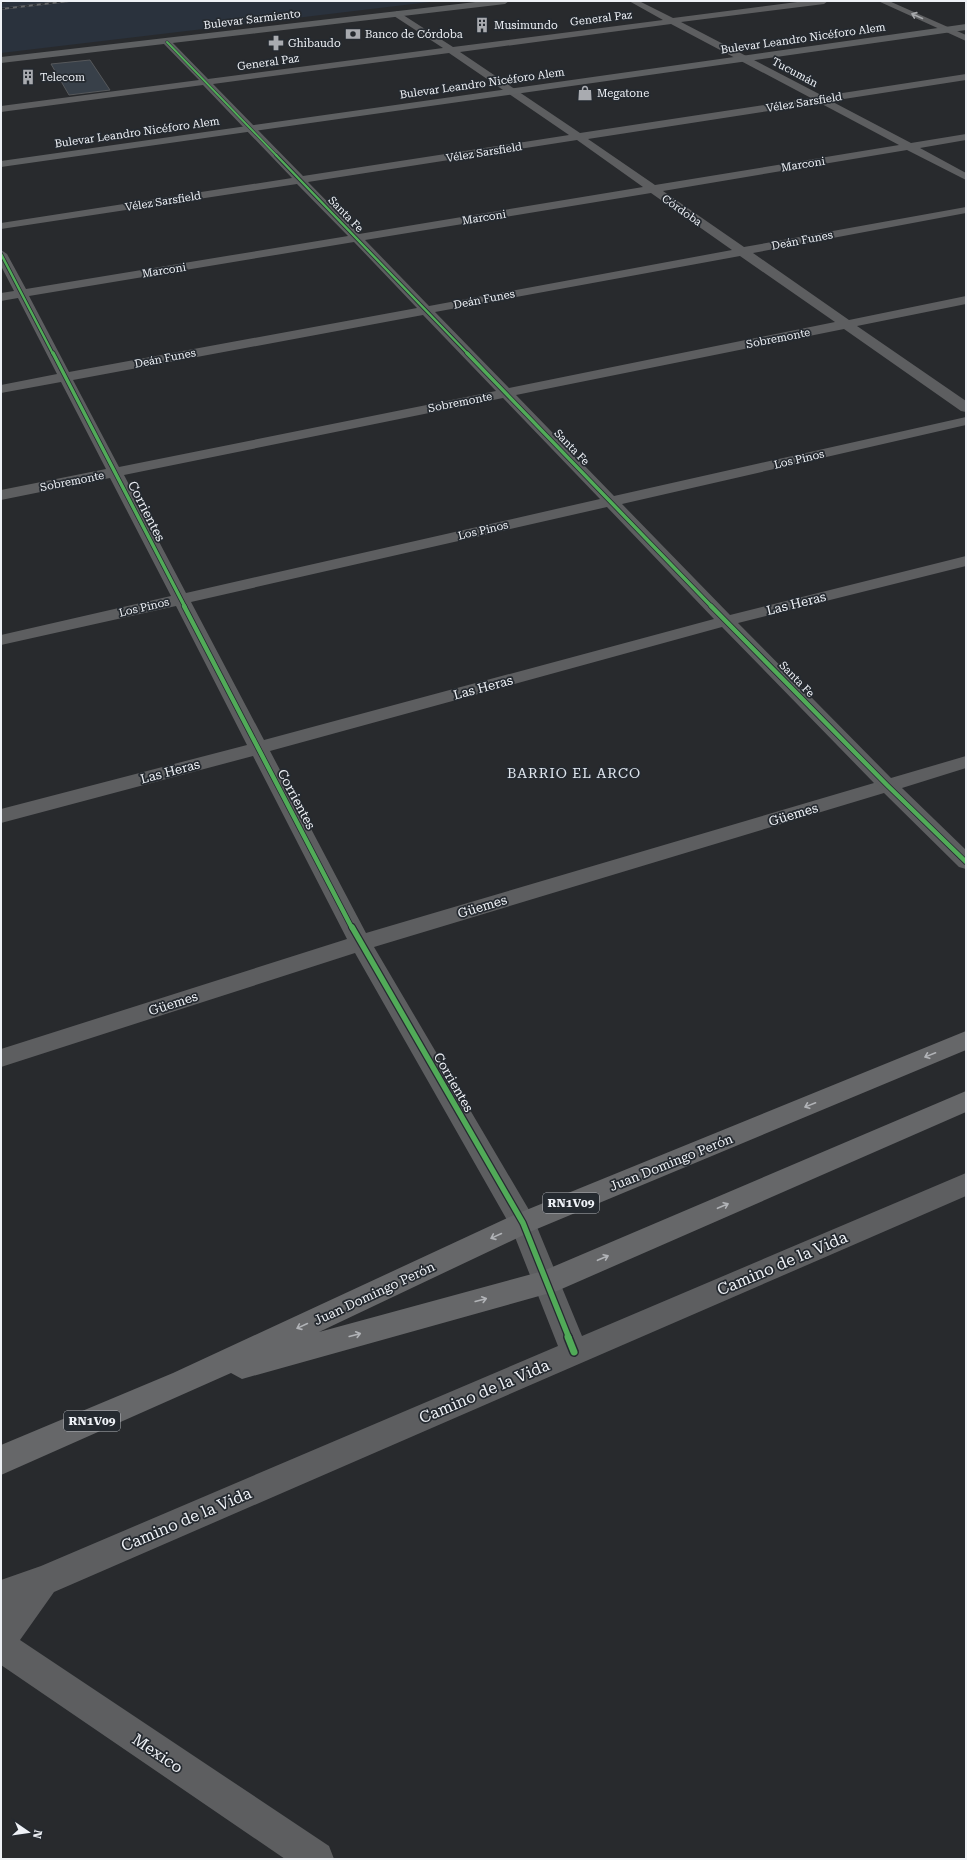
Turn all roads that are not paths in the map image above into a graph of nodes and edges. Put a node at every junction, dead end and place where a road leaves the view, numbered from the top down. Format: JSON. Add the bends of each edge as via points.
{"nodes":[{"id":1,"x":505,"y":1,"type":"edge"},
{"id":2,"x":633,"y":1,"type":"edge"},
{"id":3,"x":824,"y":1,"type":"edge"},
{"id":4,"x":882,"y":1,"type":"edge"},
{"id":5,"x":397,"y":14,"type":"junction"},
{"id":6,"x":671,"y":22,"type":"junction"},
{"id":7,"x":966,"y":27,"type":"edge"},
{"id":8,"x":947,"y":29,"type":"junction"},
{"id":9,"x":966,"y":38,"type":"edge"},
{"id":10,"x":167,"y":42,"type":"junction"},
{"id":11,"x":451,"y":50,"type":"junction"},
{"id":12,"x":744,"y":58,"type":"junction"},
{"id":13,"x":1,"y":60,"type":"edge"},
{"id":14,"x":966,"y":77,"type":"edge"},
{"id":15,"x":204,"y":82,"type":"junction"},
{"id":16,"x":513,"y":91,"type":"junction"},
{"id":17,"x":822,"y":100,"type":"junction"},
{"id":18,"x":1,"y":109,"type":"edge"},
{"id":19,"x":249,"y":129,"type":"junction"},
{"id":20,"x":579,"y":137,"type":"junction"},
{"id":21,"x":966,"y":137,"type":"edge"},
{"id":22,"x":909,"y":147,"type":"junction"},
{"id":23,"x":1,"y":164,"type":"edge"},
{"id":24,"x":966,"y":177,"type":"edge"},
{"id":25,"x":299,"y":180,"type":"junction"},
{"id":26,"x":652,"y":189,"type":"junction"},
{"id":27,"x":966,"y":210,"type":"edge"},
{"id":28,"x":1,"y":226,"type":"edge"},
{"id":29,"x":355,"y":238,"type":"junction"},
{"id":30,"x":742,"y":251,"type":"junction"},
{"id":31,"x":1,"y":254,"type":"edge"},
{"id":32,"x":21,"y":294,"type":"junction"},
{"id":33,"x":1,"y":297,"type":"edge"},
{"id":34,"x":966,"y":300,"type":"edge"},
{"id":35,"x":425,"y":310,"type":"junction"},
{"id":36,"x":846,"y":324,"type":"junction"},
{"id":37,"x":65,"y":377,"type":"junction"},
{"id":38,"x":1,"y":389,"type":"edge"},
{"id":39,"x":506,"y":393,"type":"junction"},
{"id":40,"x":966,"y":408,"type":"edge"},
{"id":41,"x":966,"y":421,"type":"edge"},
{"id":42,"x":115,"y":472,"type":"junction"},
{"id":43,"x":1,"y":495,"type":"edge"},
{"id":44,"x":611,"y":502,"type":"junction"},
{"id":45,"x":966,"y":561,"type":"edge"},
{"id":46,"x":180,"y":599,"type":"junction"},
{"id":47,"x":726,"y":621,"type":"junction"},
{"id":48,"x":1,"y":640,"type":"edge"},
{"id":49,"x":258,"y":748,"type":"junction"},
{"id":50,"x":966,"y":762,"type":"edge"},
{"id":51,"x":887,"y":786,"type":"junction"},
{"id":52,"x":1,"y":816,"type":"edge"},
{"id":53,"x":966,"y":862,"type":"edge"},
{"id":54,"x":360,"y":943,"type":"junction"},
{"id":55,"x":966,"y":1040,"type":"edge"},
{"id":56,"x":1,"y":1058,"type":"edge"},
{"id":57,"x":966,"y":1101,"type":"edge"},
{"id":58,"x":966,"y":1184,"type":"edge"},
{"id":59,"x":524,"y":1223,"type":"junction"},
{"id":60,"x":547,"y":1282,"type":"junction"},
{"id":61,"x":574,"y":1352,"type":"junction"},
{"id":62,"x":183,"y":1382,"type":"junction"},
{"id":63,"x":1,"y":1460,"type":"edge"},
{"id":64,"x":44,"y":1581,"type":"junction"},
{"id":65,"x":1,"y":1596,"type":"edge"},
{"id":66,"x":1,"y":1639,"type":"edge"},
{"id":67,"x":1,"y":1646,"type":"edge"},
{"id":68,"x":316,"y":1859,"type":"edge"}],
"edges":[{"from":1,"to":5,"type":"street","name":"Bulevar Sarmiento"},
{"from":2,"to":6,"type":"street","name":"Tucumán"},
{"from":3,"to":6,"type":"street","name":"General Paz"},
{"from":8,"to":4,"type":"street","one_way":true},
{"from":5,"to":10,"type":"street","name":"Bulevar Sarmiento"},
{"from":5,"to":11,"type":"street","name":"Córdoba"},
{"from":6,"to":11,"type":"street","name":"General Paz"},
{"from":6,"to":12,"type":"street","name":"Tucumán"},
{"from":7,"to":8,"type":"street","name":"Bulevar Leandro Nicéforo Alem"},
{"from":8,"to":9,"type":"street"},
{"from":8,"to":12,"type":"street","name":"Bulevar Leandro Nicéforo Alem"},
{"from":10,"to":13,"type":"street","name":"Bulevar Sarmiento"},
{"from":10,"to":15,"type":"street","name":"Santa Fe"},
{"from":11,"to":15,"type":"street","name":"General Paz"},
{"from":11,"to":16,"type":"street","name":"Córdoba"},
{"from":12,"to":16,"type":"street","name":"Bulevar Leandro Nicéforo Alem"},
{"from":12,"to":17,"type":"street","name":"Tucumán"},
{"from":14,"to":17,"type":"street","name":"Vélez Sarsfield"},
{"from":15,"to":18,"type":"street","name":"General Paz"},
{"from":15,"to":19,"type":"street","name":"Santa Fe"},
{"from":16,"to":19,"type":"street","name":"Bulevar Leandro Nicéforo Alem"},
{"from":16,"to":20,"type":"street","name":"Córdoba"},
{"from":17,"to":20,"type":"street","name":"Vélez Sarsfield"},
{"from":17,"to":22,"type":"street","name":"Tucumán"},
{"from":19,"to":23,"type":"street","name":"Bulevar Leandro Nicéforo Alem"},
{"from":19,"to":25,"type":"street","name":"Santa Fe"},
{"from":20,"to":25,"type":"street","name":"Vélez Sarsfield"},
{"from":20,"to":26,"type":"street","name":"Córdoba"},
{"from":21,"to":22,"type":"street","name":"Marconi"},
{"from":22,"to":24,"type":"street","name":"Tucumán"},
{"from":22,"to":26,"type":"street","name":"Marconi"},
{"from":25,"to":28,"type":"street","name":"Vélez Sarsfield"},
{"from":25,"to":29,"type":"street","name":"Santa Fe"},
{"from":26,"to":29,"type":"street","name":"Marconi"},
{"from":26,"to":30,"type":"street","name":"Córdoba"},
{"from":27,"to":30,"type":"street","name":"Deán Funes"},
{"from":29,"to":32,"type":"street","name":"Marconi"},
{"from":29,"to":35,"type":"street","name":"Santa Fe"},
{"from":30,"to":35,"type":"street","name":"Deán Funes"},
{"from":30,"to":36,"type":"street","name":"Córdoba"},
{"from":31,"to":32,"type":"street","name":"Corrientes"},
{"from":32,"to":33,"type":"street","name":"Marconi"},
{"from":32,"to":37,"type":"street","name":"Corrientes"},
{"from":34,"to":36,"type":"street","name":"Sobremonte"},
{"from":35,"to":37,"type":"street","name":"Deán Funes"},
{"from":35,"to":39,"type":"street","name":"Santa Fe"},
{"from":36,"to":39,"type":"street","name":"Sobremonte"},
{"from":36,"to":40,"type":"street","name":"Córdoba"},
{"from":37,"to":38,"type":"street","name":"Deán Funes"},
{"from":37,"to":42,"type":"street","name":"Corrientes"},
{"from":39,"to":42,"type":"street","name":"Sobremonte"},
{"from":39,"to":44,"type":"street","name":"Santa Fe"},
{"from":41,"to":44,"type":"street","name":"Los Pinos"},
{"from":42,"to":43,"type":"street","name":"Sobremonte"},
{"from":42,"to":46,"type":"street","name":"Corrientes"},
{"from":44,"to":46,"type":"street","name":"Los Pinos"},
{"from":44,"to":47,"type":"street","name":"Santa Fe"},
{"from":45,"to":47,"type":"street","name":"Las Heras"},
{"from":46,"to":48,"type":"street","name":"Los Pinos"},
{"from":46,"to":49,"type":"street","name":"Corrientes"},
{"from":47,"to":49,"type":"street","name":"Las Heras"},
{"from":47,"to":51,"type":"street","name":"Santa Fe"},
{"from":49,"to":52,"type":"street","name":"Las Heras"},
{"from":49,"to":54,"type":"street","name":"Corrientes"},
{"from":50,"to":51,"type":"street","name":"Güemes"},
{"from":51,"to":53,"type":"street","name":"Santa Fe"},
{"from":51,"to":54,"type":"street","name":"Güemes"},
{"from":54,"to":56,"type":"street","name":"Güemes"},
{"from":54,"to":59,"type":"street","name":"Corrientes"},
{"from":55,"to":59,"type":"main road","name":"Juan Domingo Perón","number":"RN1V09","one_way":true},
{"from":60,"to":57,"type":"main road","name":"Juan Domingo Perón","number":"RN1V09","one_way":true},
{"from":58,"to":61,"type":"street","name":"Camino de la Vida"},
{"from":59,"to":60,"type":"street","name":"Corrientes"},
{"from":59,"to":62,"type":"main road","name":"Juan Domingo Perón","number":"RN1V09","one_way":true},
{"from":60,"to":61,"type":"street","name":"Corrientes"},
{"from":62,"to":60,"type":"main road","name":"Juan Domingo Perón","number":"RN1V09","one_way":true},
{"from":61,"to":64,"type":"street","name":"Camino de la Vida"},
{"from":62,"to":63,"type":"main road","name":"Juan Domingo Perón","number":"RN1V09"},
{"from":64,"to":65,"type":"street","name":"Camino de la Vida"},
{"from":64,"to":66,"type":"street"},
{"from":67,"to":68,"type":"street","name":"Mexico"}]}
